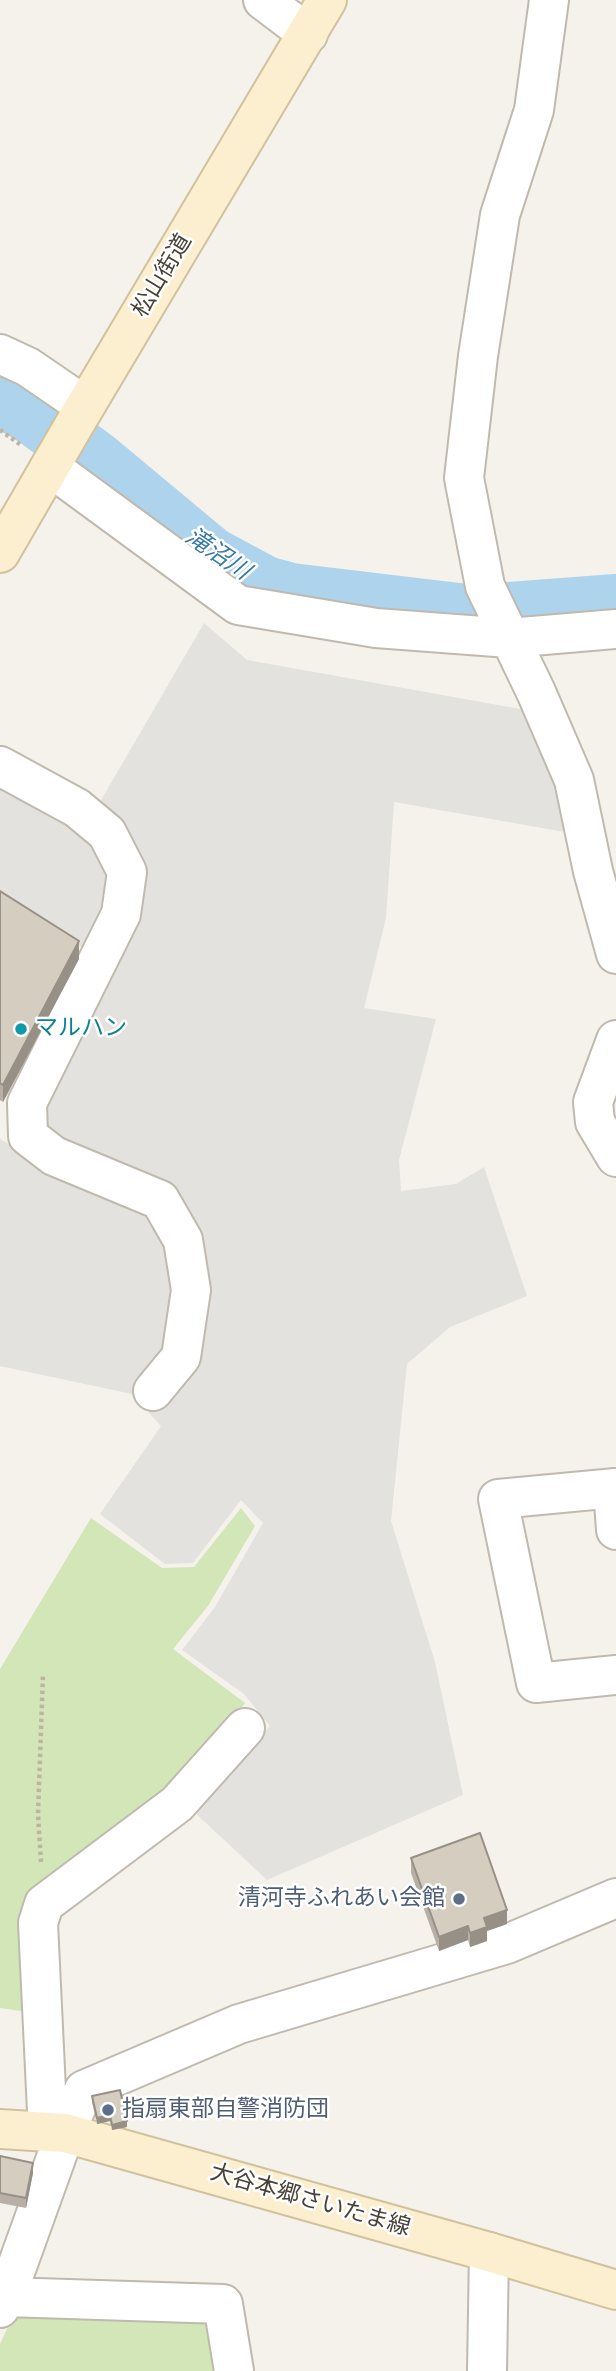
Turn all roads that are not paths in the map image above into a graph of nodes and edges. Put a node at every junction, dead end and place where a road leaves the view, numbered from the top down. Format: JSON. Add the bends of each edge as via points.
{"nodes":[{"id":1,"x":263,"y":0,"type":"edge"},
{"id":2,"x":327,"y":0,"type":"edge"},
{"id":3,"x":549,"y":0,"type":"edge"},
{"id":4,"x":308,"y":34,"type":"junction"},
{"id":5,"x":0,"y":355,"type":"edge"},
{"id":6,"x":81,"y":413,"type":"junction"},
{"id":7,"x":53,"y":461,"type":"junction"},
{"id":8,"x":0,"y":553,"type":"edge"},
{"id":9,"x":616,"y":629,"type":"edge"},
{"id":10,"x":509,"y":638,"type":"junction"},
{"id":11,"x":0,"y":766,"type":"edge"},
{"id":12,"x":616,"y":954,"type":"edge"},
{"id":13,"x":616,"y":1040,"type":"edge"},
{"id":14,"x":616,"y":1157,"type":"edge"},
{"id":15,"x":153,"y":1391,"type":"dead end"},
{"id":16,"x":614,"y":1488,"type":"edge"},
{"id":17,"x":616,"y":1530,"type":"edge"},
{"id":18,"x":616,"y":1675,"type":"edge"},
{"id":19,"x":245,"y":1728,"type":"dead end"},
{"id":20,"x":616,"y":1898,"type":"edge"},
{"id":21,"x":0,"y":2129,"type":"edge"},
{"id":22,"x":57,"y":2133,"type":"junction"},
{"id":23,"x":489,"y":2252,"type":"junction"},
{"id":24,"x":616,"y":2290,"type":"edge"},
{"id":25,"x":3,"y":2302,"type":"edge"},
{"id":26,"x":234,"y":2371,"type":"edge"},
{"id":27,"x":487,"y":2371,"type":"edge"}],
"edges":[{"from":1,"to":4,"type":"street"},
{"from":2,"to":4,"type":"main road","name":"松山街道"},
{"from":3,"to":10,"type":"street","via":[[534,110],[500,215],[464,478],[485,586]]},
{"from":4,"to":6,"type":"main road","name":"松山街道"},
{"from":5,"to":6,"type":"street","via":[[28,367]]},
{"from":6,"to":7,"type":"main road","name":"松山街道"},
{"from":7,"to":8,"type":"main road","name":"松山街道"},
{"from":7,"to":10,"type":"street","via":[[238,605],[376,628]]},
{"from":9,"to":10,"type":"street"},
{"from":10,"to":12,"type":"street","via":[[574,780]]},
{"from":11,"to":15,"type":"street","via":[[76,808],[107,833],[127,872],[121,914],[27,1103],[28,1136],[54,1156],[160,1200],[183,1240],[191,1290],[181,1357]]},
{"from":13,"to":14,"type":"street","via":[[593,1102],[594,1122]]},
{"from":16,"to":17,"type":"street"},
{"from":16,"to":18,"type":"street","via":[[498,1499],[536,1683]]},
{"from":19,"to":22,"type":"street","via":[[177,1804],[44,1904],[38,1923]]},
{"from":20,"to":22,"type":"street","via":[[507,1944],[239,2024],[84,2090]]},
{"from":21,"to":22,"type":"main road","name":"大谷本郷さいたま線"},
{"from":22,"to":23,"type":"main road","name":"大谷本郷さいたま線"},
{"from":22,"to":25,"type":"street"},
{"from":23,"to":24,"type":"main road","name":"大谷本郷さいたま線"},
{"from":23,"to":27,"type":"street"},
{"from":25,"to":26,"type":"street","via":[[223,2304]]}]}
